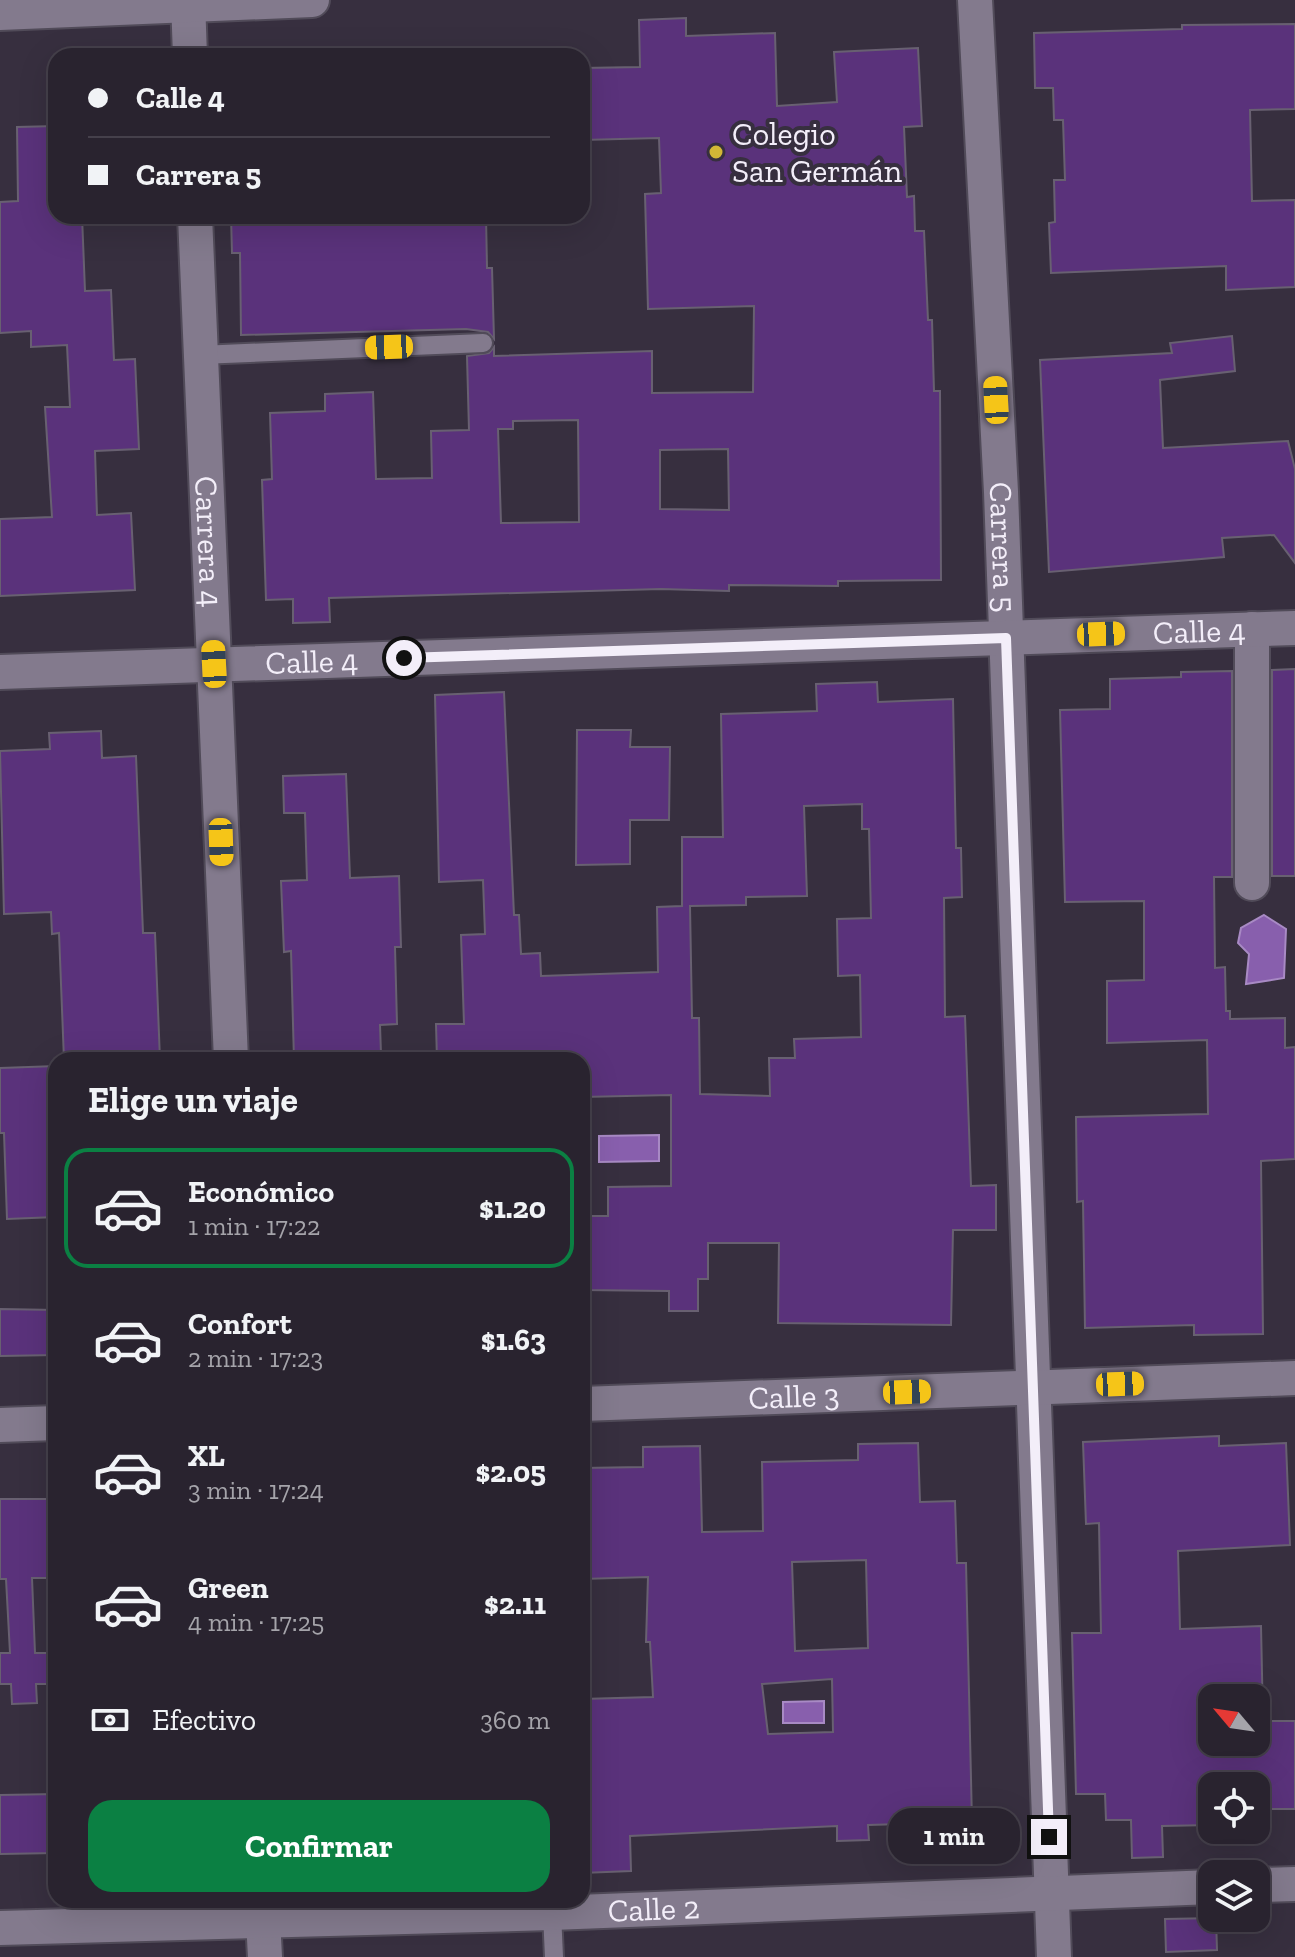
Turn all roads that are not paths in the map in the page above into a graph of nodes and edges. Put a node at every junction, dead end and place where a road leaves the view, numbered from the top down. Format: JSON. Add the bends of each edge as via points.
{"nodes":[{"id":1,"x":312,"y":0,"type":"edge"},
{"id":2,"x":975,"y":0,"type":"edge"},
{"id":3,"x":188,"y":2,"type":"edge"},
{"id":4,"x":0,"y":13,"type":"edge"},
{"id":5,"x":190,"y":48,"type":"edge"},
{"id":6,"x":195,"y":224,"type":"edge"},
{"id":7,"x":483,"y":343,"type":"dead end"},
{"id":8,"x":200,"y":355,"type":"junction"},
{"id":9,"x":1295,"y":628,"type":"edge"},
{"id":10,"x":1252,"y":629,"type":"junction"},
{"id":11,"x":1006,"y":638,"type":"junction"},
{"id":12,"x":214,"y":664,"type":"junction"},
{"id":13,"x":0,"y":672,"type":"edge"},
{"id":14,"x":1252,"y":883,"type":"dead end"},
{"id":15,"x":231,"y":1052,"type":"edge"},
{"id":16,"x":1295,"y":1378,"type":"edge"},
{"id":17,"x":1033,"y":1388,"type":"junction"},
{"id":18,"x":590,"y":1404,"type":"edge"},
{"id":19,"x":48,"y":1423,"type":"edge"},
{"id":20,"x":0,"y":1425,"type":"edge"},
{"id":21,"x":1295,"y":1884,"type":"edge"},
{"id":22,"x":1270,"y":1885,"type":"edge"},
{"id":23,"x":1198,"y":1888,"type":"edge"},
{"id":24,"x":1052,"y":1893,"type":"junction"},
{"id":25,"x":263,"y":1910,"type":"edge"},
{"id":26,"x":552,"y":1913,"type":"junction"},
{"id":27,"x":0,"y":1928,"type":"edge"},
{"id":28,"x":265,"y":1957,"type":"edge"},
{"id":29,"x":554,"y":1957,"type":"edge"},
{"id":30,"x":1054,"y":1957,"type":"edge"}],
"edges":[{"from":1,"to":3,"type":"street"},
{"from":2,"to":11,"type":"street","name":"Carrera 5"},
{"from":3,"to":4,"type":"street"},
{"from":3,"to":5,"type":"street"},
{"from":6,"to":8,"type":"street","name":"Carrera 4"},
{"from":7,"to":8,"type":"lane"},
{"from":8,"to":12,"type":"street","name":"Carrera 4"},
{"from":9,"to":10,"type":"street","name":"Calle 4"},
{"from":10,"to":11,"type":"street","name":"Calle 4"},
{"from":10,"to":14,"type":"street"},
{"from":11,"to":12,"type":"street","name":"Calle 4"},
{"from":11,"to":17,"type":"street","name":"Carrera 5"},
{"from":12,"to":13,"type":"street","name":"Calle 4"},
{"from":12,"to":15,"type":"street","name":"Carrera 4"},
{"from":16,"to":17,"type":"street","name":"Calle 3"},
{"from":17,"to":18,"type":"street","name":"Calle 3"},
{"from":17,"to":24,"type":"street","name":"Carrera 5"},
{"from":19,"to":20,"type":"street"},
{"from":21,"to":22,"type":"street"},
{"from":23,"to":24,"type":"street","name":"Calle 2"},
{"from":24,"to":26,"type":"street","name":"Calle 2"},
{"from":24,"to":30,"type":"street","name":"Carrera 5"},
{"from":25,"to":26,"type":"street","name":"Calle 2"},
{"from":25,"to":27,"type":"street","name":"Calle 2"},
{"from":25,"to":28,"type":"street"},
{"from":26,"to":29,"type":"lane"}]}
